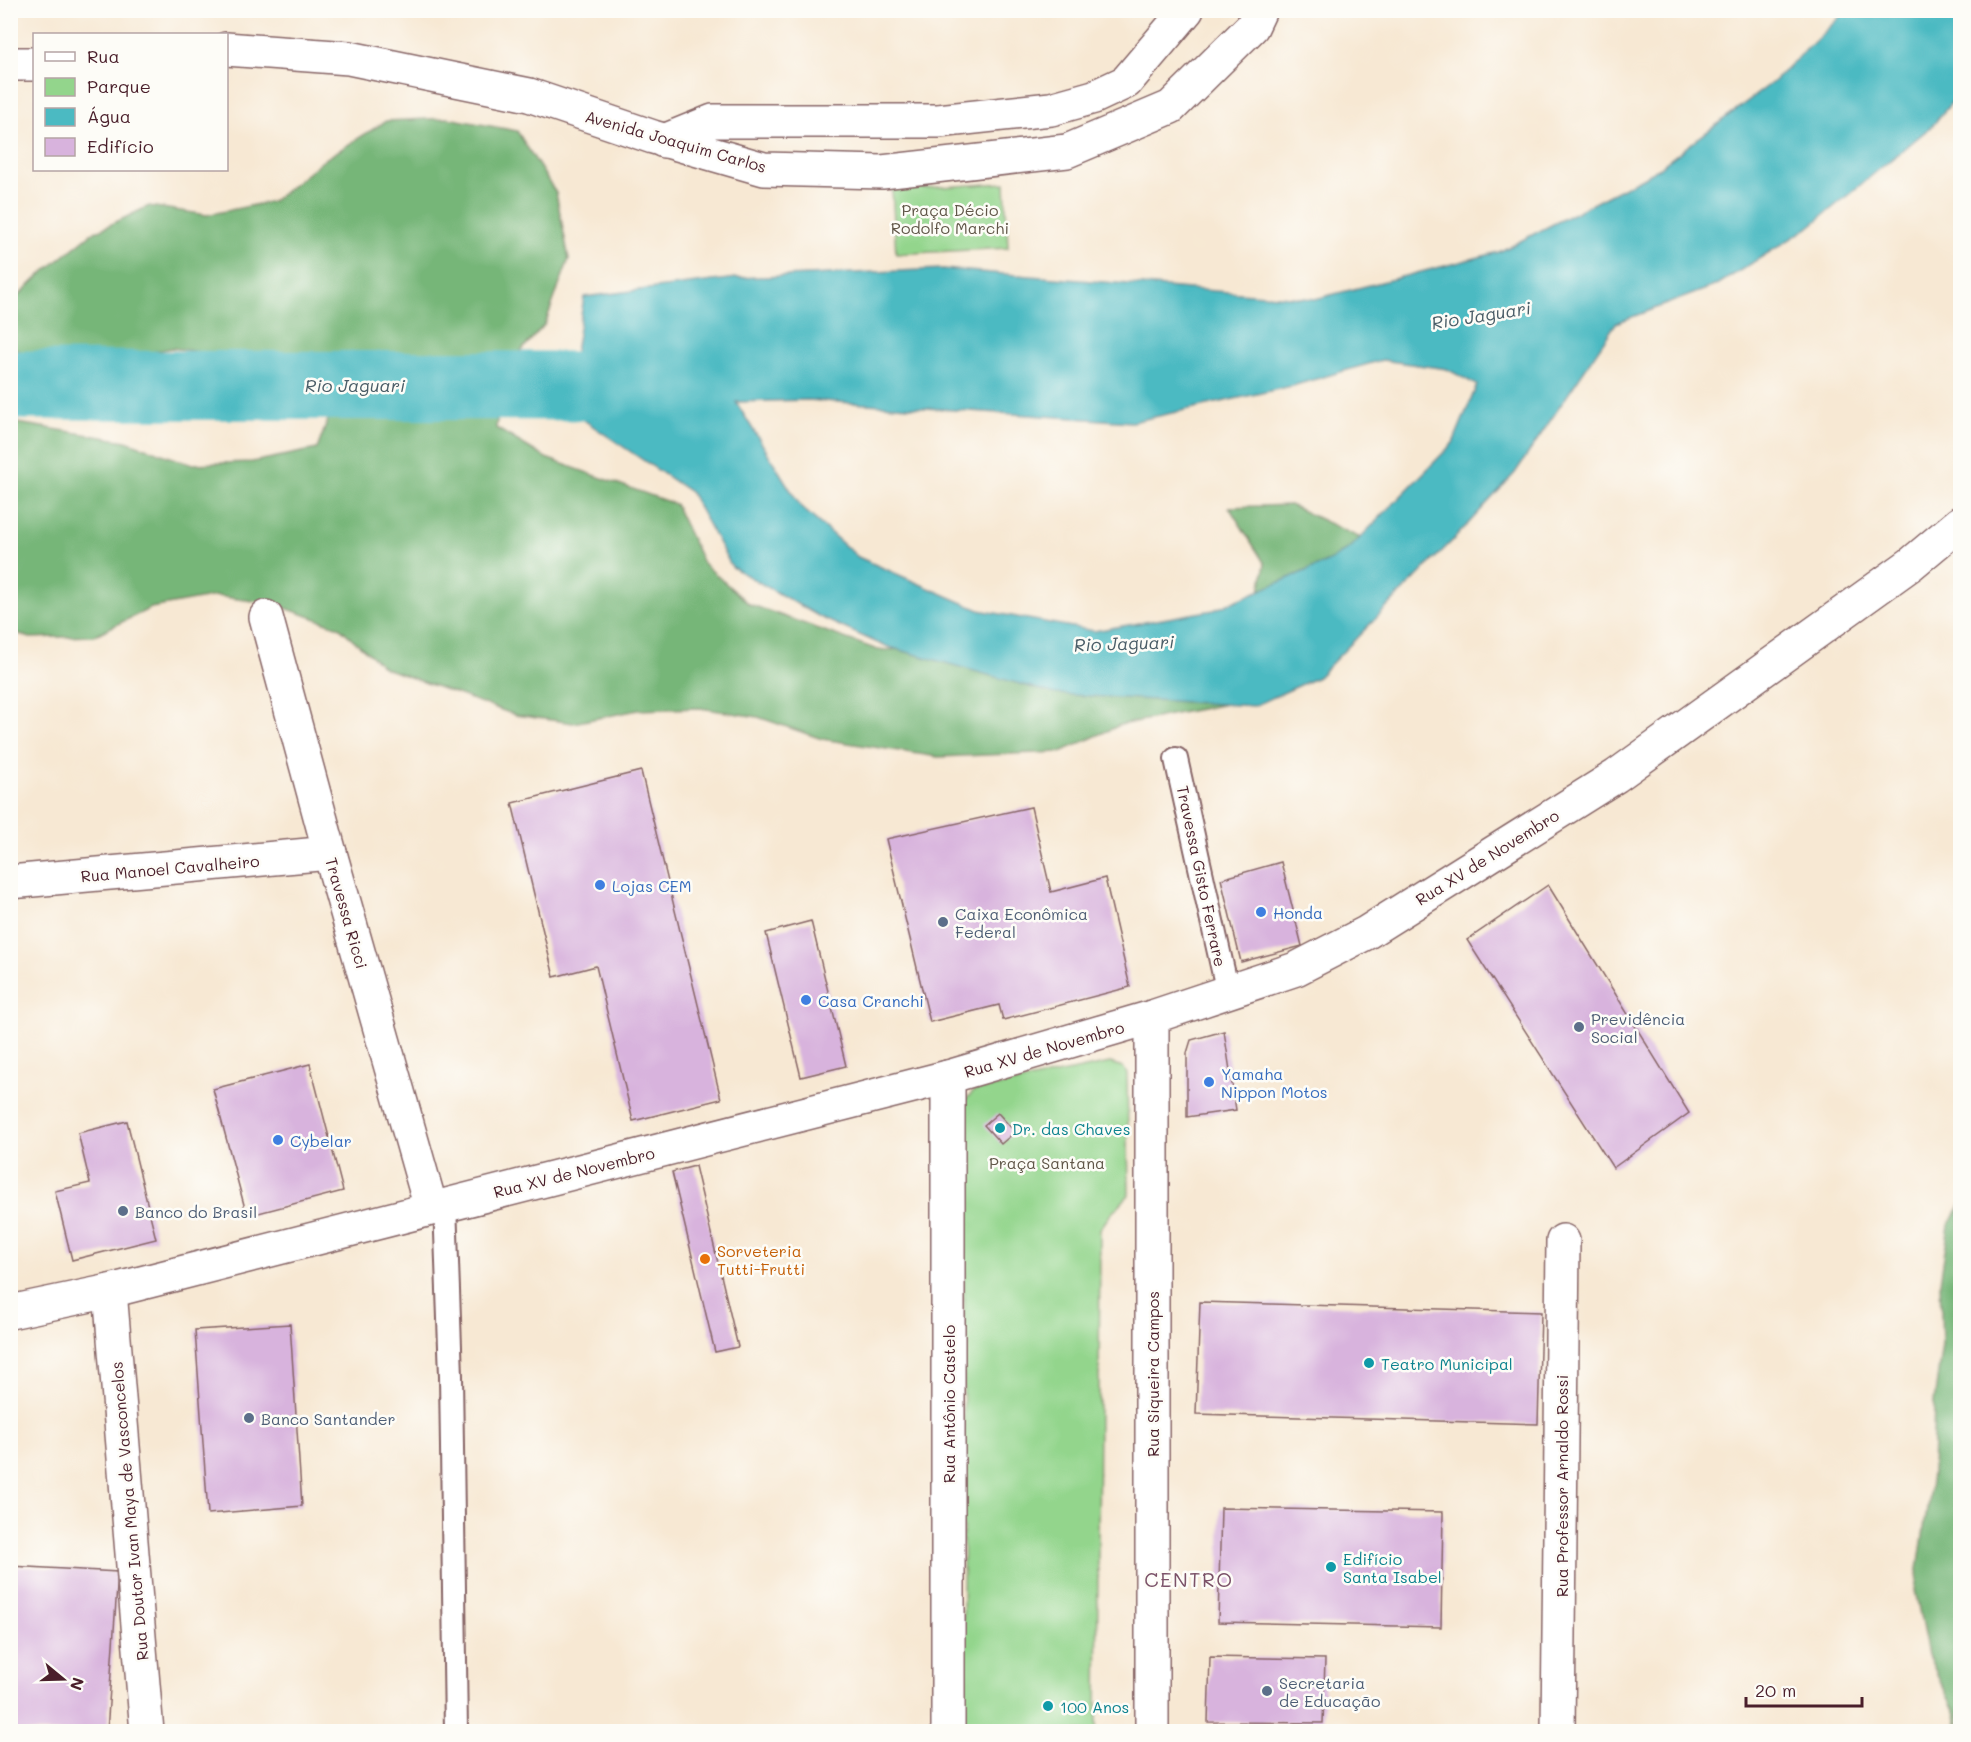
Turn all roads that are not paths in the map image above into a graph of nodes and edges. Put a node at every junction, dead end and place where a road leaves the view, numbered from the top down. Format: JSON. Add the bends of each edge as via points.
{"nodes":[{"id":1,"x":1187,"y":10,"type":"edge"},
{"id":2,"x":1260,"y":10,"type":"edge"},
{"id":3,"x":228,"y":49,"type":"edge"},
{"id":4,"x":10,"y":64,"type":"edge"},
{"id":5,"x":33,"y":64,"type":"edge"},
{"id":6,"x":664,"y":141,"type":"junction"},
{"id":7,"x":1960,"y":522,"type":"edge"},
{"id":8,"x":266,"y":616,"type":"dead end"},
{"id":9,"x":1176,"y":759,"type":"dead end"},
{"id":10,"x":330,"y":853,"type":"junction"},
{"id":11,"x":10,"y":882,"type":"edge"},
{"id":12,"x":1228,"y":993,"type":"junction"},
{"id":13,"x":1152,"y":1017,"type":"junction"},
{"id":14,"x":948,"y":1077,"type":"junction"},
{"id":15,"x":438,"y":1206,"type":"junction"},
{"id":16,"x":1563,"y":1241,"type":"dead end"},
{"id":17,"x":110,"y":1291,"type":"junction"},
{"id":18,"x":10,"y":1312,"type":"edge"},
{"id":19,"x":147,"y":1731,"type":"edge"},
{"id":20,"x":456,"y":1731,"type":"edge"},
{"id":21,"x":948,"y":1731,"type":"edge"},
{"id":22,"x":1152,"y":1731,"type":"edge"},
{"id":23,"x":1558,"y":1731,"type":"edge"}],
"edges":[{"from":1,"to":6,"type":"street","via":[[1126,82],[1094,97],[1051,109],[938,121],[713,121]]},
{"from":2,"to":6,"type":"street","name":"Avenida Joaquim Carlos","via":[[1252,27],[1171,107],[1067,151],[882,172],[764,169]]},
{"from":3,"to":6,"type":"street","name":"Avenida Joaquim Carlos","via":[[349,58],[517,93]]},
{"from":4,"to":5,"type":"street"},
{"from":7,"to":12,"type":"street","name":"Rua XV de Novembro","via":[[1911,564],[1616,776],[1366,933],[1296,969]]},
{"from":8,"to":10,"type":"street","name":"Travessa Ricci"},
{"from":9,"to":12,"type":"lane","name":"Travessa Gisto Ferrare"},
{"from":10,"to":11,"type":"street","name":"Rua Manoel Cavalheiro"},
{"from":10,"to":15,"type":"street","name":"Travessa Ricci"},
{"from":12,"to":13,"type":"street","name":"Rua XV de Novembro"},
{"from":13,"to":14,"type":"street","name":"Rua XV de Novembro"},
{"from":13,"to":22,"type":"street","name":"Rua Siqueira Campos"},
{"from":14,"to":15,"type":"street","name":"Rua XV de Novembro"},
{"from":14,"to":21,"type":"street","name":"Rua Antônio Castelo"},
{"from":15,"to":17,"type":"street","name":"Rua XV de Novembro"},
{"from":15,"to":20,"type":"lane","via":[[451,1376]]},
{"from":16,"to":23,"type":"street","name":"Rua Professor Arnaldo Rossi"},
{"from":17,"to":18,"type":"street","name":"Rua XV de Novembro"},
{"from":17,"to":19,"type":"street","name":"Rua Doutor Ivan Maya de Vasconcelos"}]}
